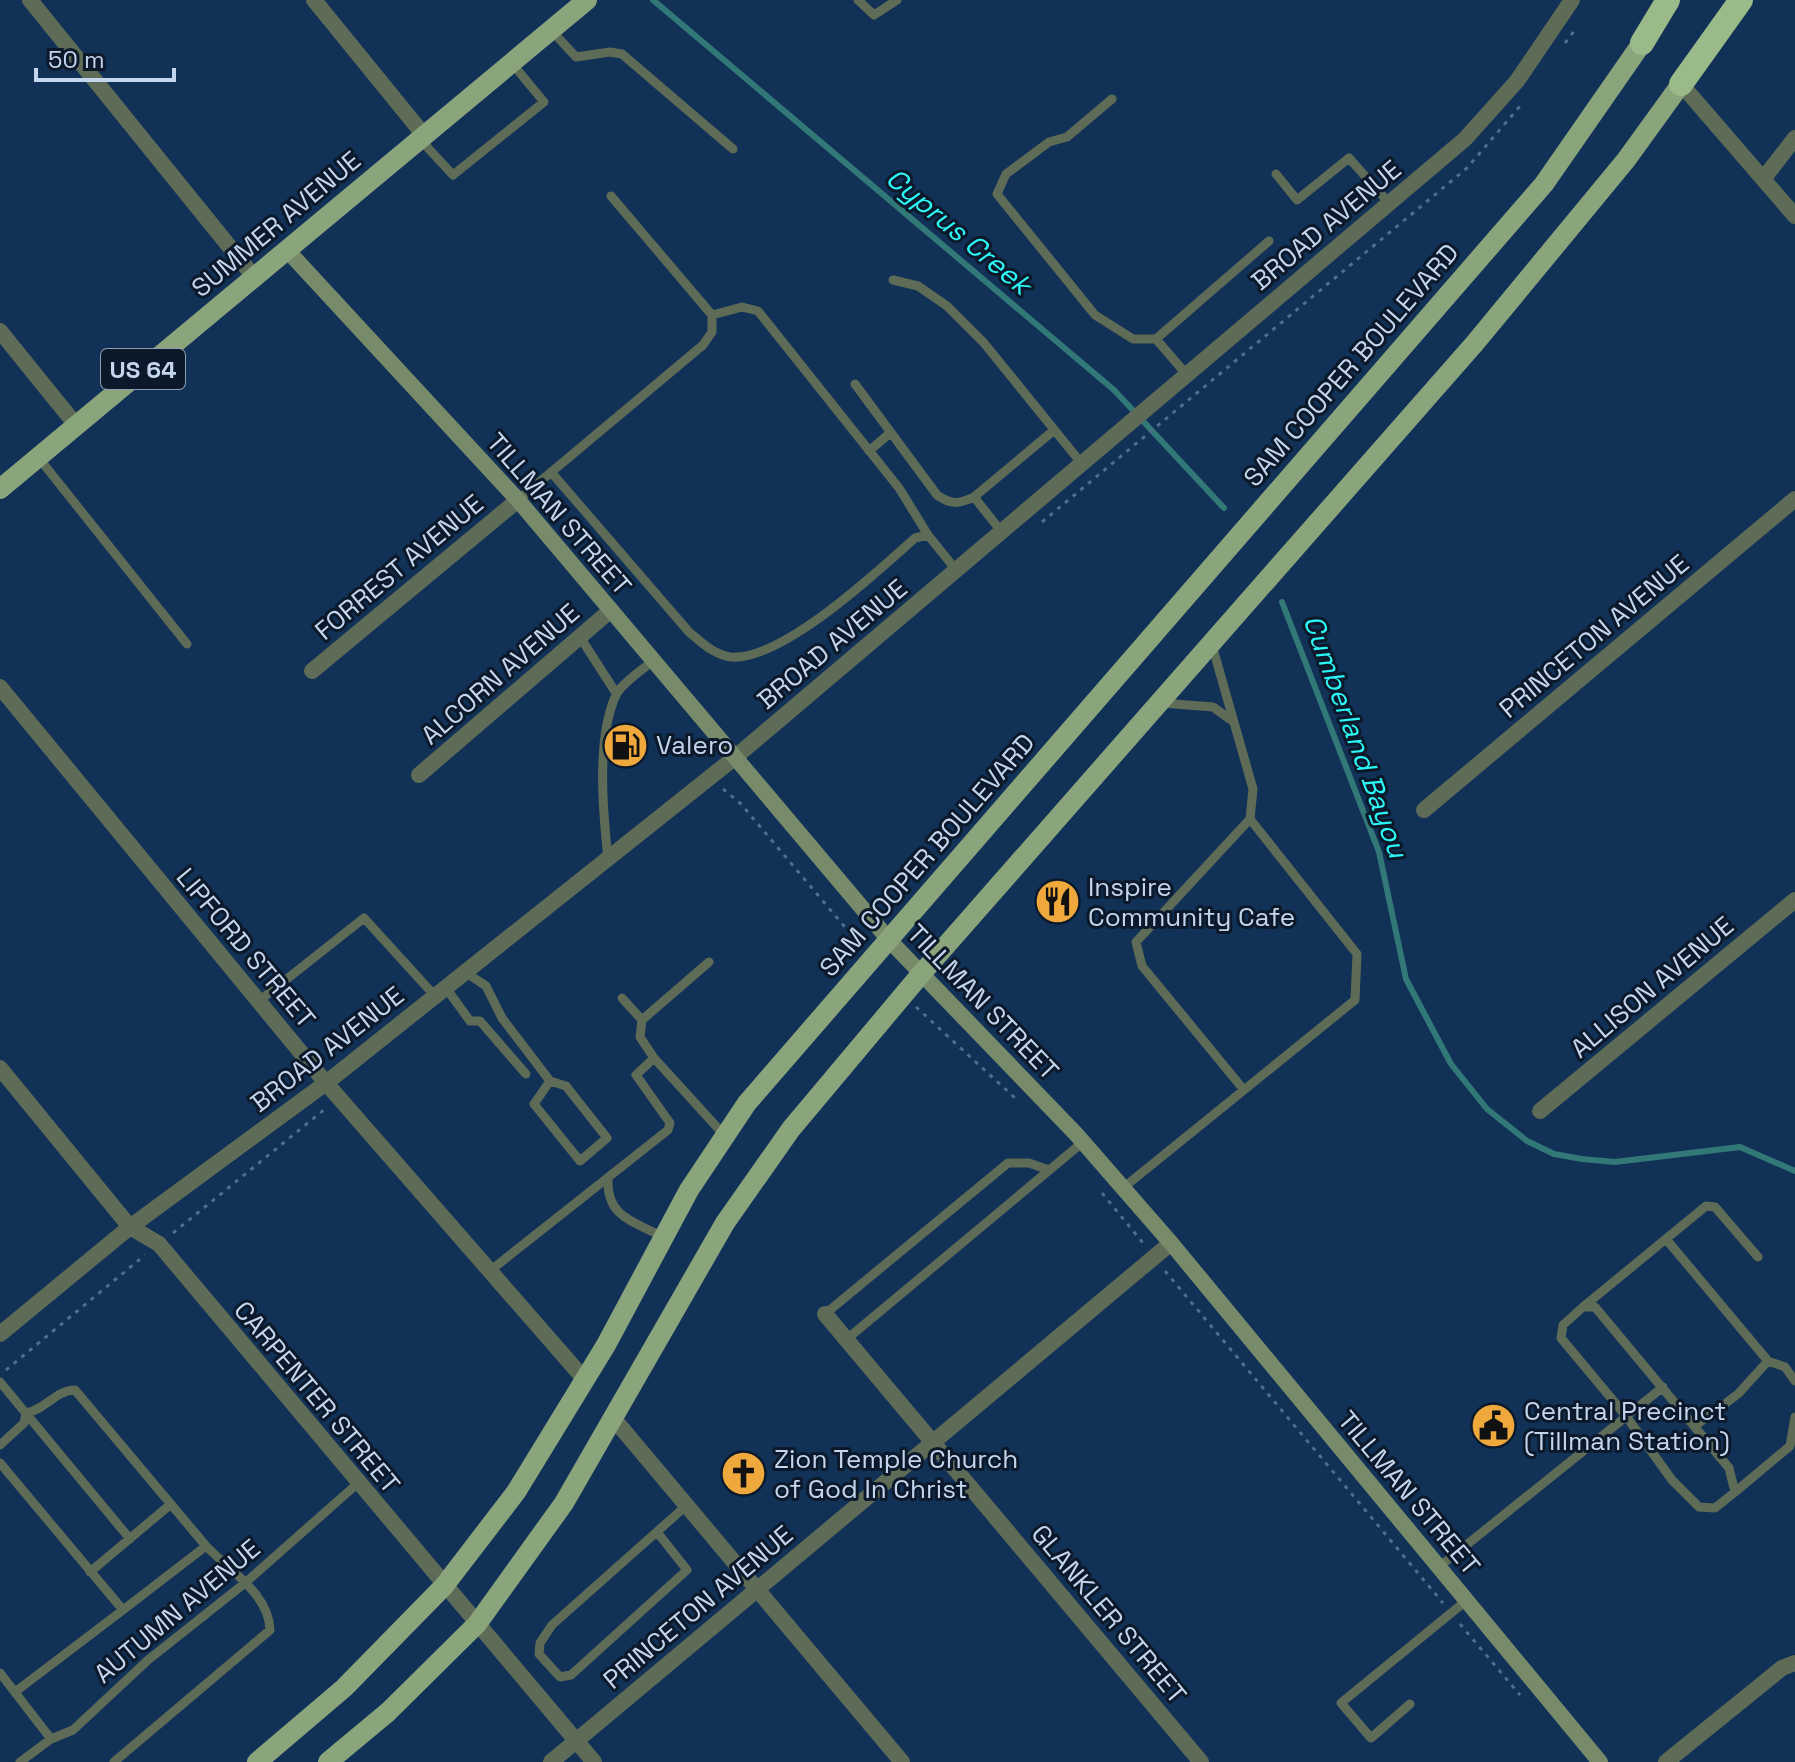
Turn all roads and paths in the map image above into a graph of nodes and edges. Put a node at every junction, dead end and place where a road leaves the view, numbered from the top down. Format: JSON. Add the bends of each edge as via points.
{"nodes":[{"id":1,"x":30,"y":0,"type":"edge"},
{"id":2,"x":314,"y":0,"type":"edge"},
{"id":3,"x":587,"y":0,"type":"edge"},
{"id":4,"x":858,"y":0,"type":"edge"},
{"id":5,"x":897,"y":0,"type":"edge"},
{"id":6,"x":1572,"y":0,"type":"edge"},
{"id":7,"x":1668,"y":0,"type":"edge"},
{"id":8,"x":1741,"y":0,"type":"edge"},
{"id":9,"x":549,"y":28,"type":"junction"},
{"id":10,"x":1642,"y":43,"type":"joint"},
{"id":11,"x":510,"y":61,"type":"junction"},
{"id":12,"x":1681,"y":84,"type":"junction"},
{"id":13,"x":1112,"y":99,"type":"dead end"},
{"id":14,"x":423,"y":134,"type":"junction"},
{"id":15,"x":1795,"y":138,"type":"edge"},
{"id":16,"x":733,"y":149,"type":"dead end"},
{"id":17,"x":1276,"y":174,"type":"dead end"},
{"id":18,"x":1764,"y":178,"type":"junction"},
{"id":19,"x":611,"y":196,"type":"dead end"},
{"id":20,"x":1389,"y":203,"type":"junction"},
{"id":21,"x":1795,"y":216,"type":"edge"},
{"id":22,"x":1269,"y":241,"type":"dead end"},
{"id":23,"x":287,"y":250,"type":"junction"},
{"id":24,"x":254,"y":277,"type":"junction"},
{"id":25,"x":893,"y":280,"type":"dead end"},
{"id":26,"x":712,"y":315,"type":"junction"},
{"id":27,"x":0,"y":331,"type":"edge"},
{"id":28,"x":1156,"y":339,"type":"junction"},
{"id":29,"x":1187,"y":375,"type":"junction"},
{"id":30,"x":855,"y":384,"type":"dead end"},
{"id":31,"x":1181,"y":408,"type":"dead end"},
{"id":32,"x":76,"y":425,"type":"junction"},
{"id":33,"x":1053,"y":431,"type":"junction"},
{"id":34,"x":890,"y":433,"type":"junction"},
{"id":35,"x":1131,"y":449,"type":"dead end"},
{"id":36,"x":869,"y":451,"type":"junction"},
{"id":37,"x":38,"y":457,"type":"junction"},
{"id":38,"x":1082,"y":464,"type":"junction"},
{"id":39,"x":551,"y":472,"type":"junction"},
{"id":40,"x":0,"y":489,"type":"edge"},
{"id":41,"x":974,"y":497,"type":"junction"},
{"id":42,"x":1795,"y":499,"type":"edge"},
{"id":43,"x":518,"y":500,"type":"junction"},
{"id":44,"x":1001,"y":531,"type":"junction"},
{"id":45,"x":928,"y":535,"type":"junction"},
{"id":46,"x":956,"y":570,"type":"junction"},
{"id":47,"x":611,"y":610,"type":"junction"},
{"id":48,"x":580,"y":637,"type":"junction"},
{"id":49,"x":1212,"y":643,"type":"junction"},
{"id":50,"x":187,"y":644,"type":"dead end"},
{"id":51,"x":653,"y":661,"type":"junction"},
{"id":52,"x":312,"y":671,"type":"dead end"},
{"id":53,"x":0,"y":687,"type":"edge"},
{"id":54,"x":616,"y":693,"type":"junction"},
{"id":55,"x":1159,"y":703,"type":"junction"},
{"id":56,"x":1234,"y":722,"type":"junction"},
{"id":57,"x":733,"y":759,"type":"junction"},
{"id":58,"x":419,"y":775,"type":"dead end"},
{"id":59,"x":1424,"y":810,"type":"dead end"},
{"id":60,"x":1250,"y":819,"type":"junction"},
{"id":61,"x":608,"y":858,"type":"junction"},
{"id":62,"x":891,"y":885,"type":"dead end"},
{"id":63,"x":883,"y":898,"type":"dead end"},
{"id":64,"x":1795,"y":900,"type":"edge"},
{"id":65,"x":890,"y":941,"type":"junction"},
{"id":66,"x":709,"y":962,"type":"dead end"},
{"id":67,"x":959,"y":966,"type":"dead end"},
{"id":68,"x":465,"y":972,"type":"junction"},
{"id":69,"x":921,"y":974,"type":"junction"},
{"id":70,"x":950,"y":980,"type":"dead end"},
{"id":71,"x":440,"y":992,"type":"junction"},
{"id":72,"x":622,"y":998,"type":"dead end"},
{"id":73,"x":259,"y":1001,"type":"junction"},
{"id":74,"x":642,"y":1020,"type":"junction"},
{"id":75,"x":654,"y":1058,"type":"junction"},
{"id":76,"x":0,"y":1068,"type":"edge"},
{"id":77,"x":526,"y":1074,"type":"dead end"},
{"id":78,"x":550,"y":1081,"type":"junction"},
{"id":79,"x":326,"y":1083,"type":"junction"},
{"id":80,"x":1244,"y":1090,"type":"junction"},
{"id":81,"x":339,"y":1097,"type":"junction"},
{"id":82,"x":1540,"y":1111,"type":"dead end"},
{"id":83,"x":725,"y":1136,"type":"junction"},
{"id":84,"x":1083,"y":1142,"type":"junction"},
{"id":85,"x":1049,"y":1170,"type":"junction"},
{"id":86,"x":608,"y":1178,"type":"junction"},
{"id":87,"x":1123,"y":1188,"type":"junction"},
{"id":88,"x":130,"y":1227,"type":"junction"},
{"id":89,"x":663,"y":1237,"type":"junction"},
{"id":90,"x":1666,"y":1239,"type":"junction"},
{"id":91,"x":1171,"y":1243,"type":"junction"},
{"id":92,"x":159,"y":1244,"type":"junction"},
{"id":93,"x":1758,"y":1257,"type":"dead end"},
{"id":94,"x":491,"y":1270,"type":"junction"},
{"id":95,"x":1583,"y":1307,"type":"junction"},
{"id":96,"x":825,"y":1314,"type":"joint"},
{"id":97,"x":0,"y":1334,"type":"edge"},
{"id":98,"x":847,"y":1339,"type":"junction"},
{"id":99,"x":1768,"y":1361,"type":"junction"},
{"id":100,"x":0,"y":1375,"type":"edge"},
{"id":101,"x":585,"y":1380,"type":"junction"},
{"id":102,"x":1795,"y":1381,"type":"edge"},
{"id":103,"x":0,"y":1382,"type":"edge"},
{"id":104,"x":1663,"y":1387,"type":"junction"},
{"id":105,"x":26,"y":1413,"type":"junction"},
{"id":106,"x":1626,"y":1416,"type":"junction"},
{"id":107,"x":1795,"y":1417,"type":"edge"},
{"id":108,"x":614,"y":1419,"type":"junction"},
{"id":109,"x":1695,"y":1426,"type":"junction"},
{"id":110,"x":934,"y":1440,"type":"junction"},
{"id":111,"x":0,"y":1445,"type":"edge"},
{"id":112,"x":0,"y":1463,"type":"edge"},
{"id":113,"x":357,"y":1484,"type":"junction"},
{"id":114,"x":1735,"y":1492,"type":"junction"},
{"id":115,"x":171,"y":1504,"type":"junction"},
{"id":116,"x":687,"y":1505,"type":"junction"},
{"id":117,"x":657,"y":1532,"type":"junction"},
{"id":118,"x":130,"y":1539,"type":"junction"},
{"id":119,"x":206,"y":1546,"type":"junction"},
{"id":120,"x":1439,"y":1567,"type":"junction"},
{"id":121,"x":90,"y":1572,"type":"junction"},
{"id":122,"x":245,"y":1583,"type":"junction"},
{"id":123,"x":444,"y":1586,"type":"junction"},
{"id":124,"x":757,"y":1588,"type":"junction"},
{"id":125,"x":1467,"y":1600,"type":"junction"},
{"id":126,"x":123,"y":1610,"type":"junction"},
{"id":127,"x":477,"y":1624,"type":"junction"},
{"id":128,"x":1795,"y":1663,"type":"edge"},
{"id":129,"x":0,"y":1673,"type":"edge"},
{"id":130,"x":15,"y":1692,"type":"junction"},
{"id":131,"x":1410,"y":1704,"type":"dead end"},
{"id":132,"x":51,"y":1739,"type":"junction"},
{"id":133,"x":576,"y":1741,"type":"junction"},
{"id":134,"x":20,"y":1762,"type":"edge"},
{"id":135,"x":114,"y":1762,"type":"edge"},
{"id":136,"x":257,"y":1762,"type":"edge"},
{"id":137,"x":328,"y":1762,"type":"edge"},
{"id":138,"x":551,"y":1762,"type":"edge"},
{"id":139,"x":594,"y":1762,"type":"edge"},
{"id":140,"x":902,"y":1762,"type":"edge"},
{"id":141,"x":1201,"y":1762,"type":"edge"},
{"id":142,"x":1600,"y":1762,"type":"edge"},
{"id":143,"x":1666,"y":1762,"type":"edge"}],
"edges":[{"from":1,"to":24,"type":"street"},
{"from":2,"to":14,"type":"street"},
{"from":3,"to":9,"type":"main road","name":"SUMMER AVENUE","number":"US 64"},
{"from":4,"to":5,"type":"lane","via":[[874,15]]},
{"from":6,"to":20,"type":"street","name":"BROAD AVENUE","via":[[1517,81],[1465,139]]},
{"from":7,"to":10,"type":"highway","name":"SAM COOPER BOULEVARD"},
{"from":8,"to":12,"type":"highway"},
{"from":9,"to":11,"type":"main road","name":"SUMMER AVENUE","number":"US 64"},
{"from":9,"to":16,"type":"lane","via":[[576,57],[622,54]]},
{"from":10,"to":65,"type":"main road","name":"SAM COOPER BOULEVARD","via":[[1534,196]]},
{"from":11,"to":14,"type":"main road","name":"SUMMER AVENUE","number":"US 64"},
{"from":11,"to":14,"type":"lane","via":[[544,102],[453,175],[427,147]]},
{"from":12,"to":18,"type":"street"},
{"from":12,"to":49,"type":"main road","via":[[1626,160],[1475,343]]},
{"from":13,"to":28,"type":"lane","via":[[1067,137],[1049,142],[1006,174],[997,194],[1095,315],[1133,339]]},
{"from":14,"to":23,"type":"main road","name":"SUMMER AVENUE","number":"US 64"},
{"from":15,"to":18,"type":"street"},
{"from":17,"to":20,"type":"lane","via":[[1297,200],[1349,158]]},
{"from":18,"to":21,"type":"street"},
{"from":19,"to":26,"type":"lane"},
{"from":20,"to":29,"type":"street","name":"BROAD AVENUE"},
{"from":22,"to":28,"type":"lane"},
{"from":23,"to":24,"type":"main road","name":"SUMMER AVENUE","number":"US 64"},
{"from":23,"to":43,"type":"main road","name":"TILLMAN STREET"},
{"from":24,"to":32,"type":"main road","name":"SUMMER AVENUE","number":"US 64"},
{"from":25,"to":33,"type":"lane","via":[[918,286],[947,306],[984,343]]},
{"from":26,"to":36,"type":"lane","via":[[742,307],[758,311]]},
{"from":26,"to":39,"type":"lane","via":[[712,332],[703,345]]},
{"from":27,"to":32,"type":"street"},
{"from":28,"to":29,"type":"lane"},
{"from":29,"to":38,"type":"street","name":"BROAD AVENUE"},
{"from":30,"to":34,"type":"lane"},
{"from":31,"to":35,"type":"path"},
{"from":32,"to":37,"type":"main road","name":"SUMMER AVENUE","number":"US 64"},
{"from":33,"to":38,"type":"lane"},
{"from":33,"to":41,"type":"lane"},
{"from":34,"to":36,"type":"lane"},
{"from":34,"to":41,"type":"lane","via":[[937,495],[959,504]]},
{"from":36,"to":45,"type":"lane"},
{"from":37,"to":40,"type":"main road","name":"SUMMER AVENUE","number":"US 64"},
{"from":37,"to":50,"type":"lane"},
{"from":38,"to":44,"type":"street","name":"BROAD AVENUE"},
{"from":39,"to":43,"type":"lane"},
{"from":39,"to":45,"type":"lane","via":[[689,632],[731,657],[764,651],[805,629],[915,538]]},
{"from":41,"to":44,"type":"lane"},
{"from":42,"to":59,"type":"street","name":"PRINCETON AVENUE"},
{"from":43,"to":47,"type":"main road","name":"TILLMAN STREET"},
{"from":43,"to":52,"type":"street","name":"FORREST AVENUE"},
{"from":44,"to":46,"type":"street","name":"BROAD AVENUE"},
{"from":45,"to":46,"type":"lane"},
{"from":46,"to":57,"type":"street","name":"BROAD AVENUE"},
{"from":47,"to":48,"type":"street","name":"ALCORN AVENUE"},
{"from":47,"to":51,"type":"main road","name":"TILLMAN STREET"},
{"from":48,"to":54,"type":"lane"},
{"from":48,"to":58,"type":"street","name":"ALCORN AVENUE"},
{"from":49,"to":55,"type":"main road"},
{"from":49,"to":56,"type":"lane"},
{"from":51,"to":54,"type":"lane"},
{"from":51,"to":57,"type":"main road","name":"TILLMAN STREET"},
{"from":53,"to":73,"type":"street","name":"LIPFORD STREET"},
{"from":54,"to":61,"type":"lane","via":[[602,780]]},
{"from":55,"to":56,"type":"lane","via":[[1213,707]]},
{"from":55,"to":69,"type":"main road"},
{"from":56,"to":60,"type":"lane","via":[[1253,789]]},
{"from":57,"to":61,"type":"street","name":"BROAD AVENUE"},
{"from":57,"to":65,"type":"main road","name":"TILLMAN STREET"},
{"from":60,"to":80,"type":"lane","via":[[1136,942],[1142,966]]},
{"from":60,"to":80,"type":"lane","via":[[1357,954],[1355,1000]]},
{"from":61,"to":68,"type":"street","name":"BROAD AVENUE"},
{"from":62,"to":63,"type":"path"},
{"from":64,"to":82,"type":"street","name":"ALLISON AVENUE"},
{"from":65,"to":69,"type":"main road","name":"TILLMAN STREET"},
{"from":65,"to":83,"type":"main road","name":"SAM COOPER BOULEVARD","via":[[747,1103]]},
{"from":66,"to":74,"type":"lane"},
{"from":67,"to":70,"type":"path"},
{"from":68,"to":71,"type":"street","name":"BROAD AVENUE"},
{"from":68,"to":78,"type":"lane","via":[[486,986],[502,1018]]},
{"from":69,"to":84,"type":"main road","name":"TILLMAN STREET"},
{"from":69,"to":108,"type":"main road","via":[[791,1129],[725,1223]]},
{"from":71,"to":73,"type":"lane","via":[[364,918]]},
{"from":71,"to":77,"type":"lane","via":[[470,1021],[480,1021]]},
{"from":71,"to":79,"type":"street","name":"BROAD AVENUE"},
{"from":72,"to":74,"type":"lane"},
{"from":73,"to":79,"type":"street","name":"LIPFORD STREET"},
{"from":74,"to":75,"type":"lane","via":[[640,1037]]},
{"from":75,"to":83,"type":"lane"},
{"from":75,"to":86,"type":"lane","via":[[636,1075],[670,1123],[668,1130]]},
{"from":76,"to":88,"type":"street","name":"CARPENTER STREET"},
{"from":78,"to":78,"type":"lane","via":[[566,1086],[607,1138],[580,1161],[534,1104]]},
{"from":79,"to":81,"type":"street","name":"LIPFORD STREET"},
{"from":79,"to":88,"type":"street","name":"BROAD AVENUE"},
{"from":80,"to":87,"type":"lane"},
{"from":81,"to":92,"type":"path"},
{"from":81,"to":94,"type":"street","name":"LIPFORD STREET"},
{"from":83,"to":89,"type":"main road","name":"SAM COOPER BOULEVARD"},
{"from":84,"to":85,"type":"lane"},
{"from":84,"to":87,"type":"main road","name":"TILLMAN STREET"},
{"from":85,"to":96,"type":"lane","via":[[1008,1163]]},
{"from":85,"to":98,"type":"lane"},
{"from":86,"to":89,"type":"lane","via":[[607,1194],[616,1211]]},
{"from":86,"to":94,"type":"lane"},
{"from":87,"to":91,"type":"main road","name":"TILLMAN STREET"},
{"from":88,"to":92,"type":"street","name":"CARPENTER STREET"},
{"from":88,"to":97,"type":"street","name":"BROAD AVENUE"},
{"from":89,"to":101,"type":"main road","name":"SAM COOPER BOULEVARD"},
{"from":90,"to":93,"type":"lane","via":[[1706,1206],[1715,1207]]},
{"from":90,"to":95,"type":"lane"},
{"from":90,"to":99,"type":"lane"},
{"from":91,"to":110,"type":"street","name":"PRINCETON AVENUE"},
{"from":91,"to":120,"type":"main road","name":"TILLMAN STREET"},
{"from":92,"to":100,"type":"path"},
{"from":92,"to":113,"type":"street","name":"CARPENTER STREET"},
{"from":94,"to":101,"type":"street","name":"LIPFORD STREET"},
{"from":95,"to":104,"type":"lane","via":[[1595,1307]]},
{"from":95,"to":106,"type":"lane","via":[[1563,1325],[1561,1338]]},
{"from":96,"to":98,"type":"street","name":"GLANKLER STREET"},
{"from":98,"to":110,"type":"street","name":"GLANKLER STREET"},
{"from":99,"to":102,"type":"lane","via":[[1785,1367]]},
{"from":99,"to":109,"type":"lane","via":[[1738,1394]]},
{"from":101,"to":123,"type":"main road","name":"SAM COOPER BOULEVARD","via":[[516,1492]]},
{"from":103,"to":105,"type":"lane"},
{"from":104,"to":106,"type":"lane"},
{"from":104,"to":109,"type":"lane"},
{"from":105,"to":111,"type":"lane","via":[[24,1423]]},
{"from":105,"to":115,"type":"lane","via":[[65,1390],[75,1390]]},
{"from":105,"to":118,"type":"lane"},
{"from":106,"to":114,"type":"lane","via":[[1672,1480],[1699,1507],[1715,1508]]},
{"from":106,"to":120,"type":"lane"},
{"from":107,"to":114,"type":"lane","via":[[1790,1446]]},
{"from":108,"to":116,"type":"street"},
{"from":108,"to":127,"type":"main road","via":[[564,1503]]},
{"from":109,"to":114,"type":"lane","via":[[1729,1468]]},
{"from":110,"to":124,"type":"street","name":"PRINCETON AVENUE"},
{"from":110,"to":141,"type":"street","name":"GLANKLER STREET"},
{"from":112,"to":121,"type":"lane"},
{"from":113,"to":122,"type":"lane","name":"AUTUMN AVENUE"},
{"from":113,"to":123,"type":"street","name":"CARPENTER STREET"},
{"from":115,"to":118,"type":"lane"},
{"from":115,"to":119,"type":"lane"},
{"from":116,"to":117,"type":"lane"},
{"from":116,"to":124,"type":"street"},
{"from":117,"to":117,"type":"lane","via":[[552,1625],[539,1654],[560,1677],[571,1675],[687,1570]]},
{"from":118,"to":121,"type":"lane"},
{"from":119,"to":122,"type":"lane"},
{"from":119,"to":126,"type":"lane"},
{"from":120,"to":125,"type":"main road","name":"TILLMAN STREET"},
{"from":121,"to":126,"type":"lane"},
{"from":122,"to":132,"type":"lane","name":"AUTUMN AVENUE","via":[[148,1660],[73,1730]]},
{"from":122,"to":135,"type":"lane","via":[[269,1613],[270,1630]]},
{"from":123,"to":127,"type":"street","name":"CARPENTER STREET"},
{"from":123,"to":136,"type":"main road","name":"SAM COOPER BOULEVARD","via":[[344,1688]]},
{"from":124,"to":133,"type":"street","name":"PRINCETON AVENUE"},
{"from":124,"to":140,"type":"street"},
{"from":125,"to":131,"type":"lane","via":[[1341,1703],[1371,1738]]},
{"from":125,"to":142,"type":"main road","name":"TILLMAN STREET"},
{"from":126,"to":130,"type":"lane"},
{"from":127,"to":133,"type":"street","name":"CARPENTER STREET"},
{"from":127,"to":137,"type":"main road","via":[[388,1712]]},
{"from":128,"to":143,"type":"street"},
{"from":129,"to":130,"type":"lane"},
{"from":130,"to":132,"type":"lane"},
{"from":132,"to":134,"type":"lane","name":"AUTUMN AVENUE"},
{"from":133,"to":138,"type":"street","name":"PRINCETON AVENUE"},
{"from":133,"to":139,"type":"street","name":"CARPENTER STREET"}]}
